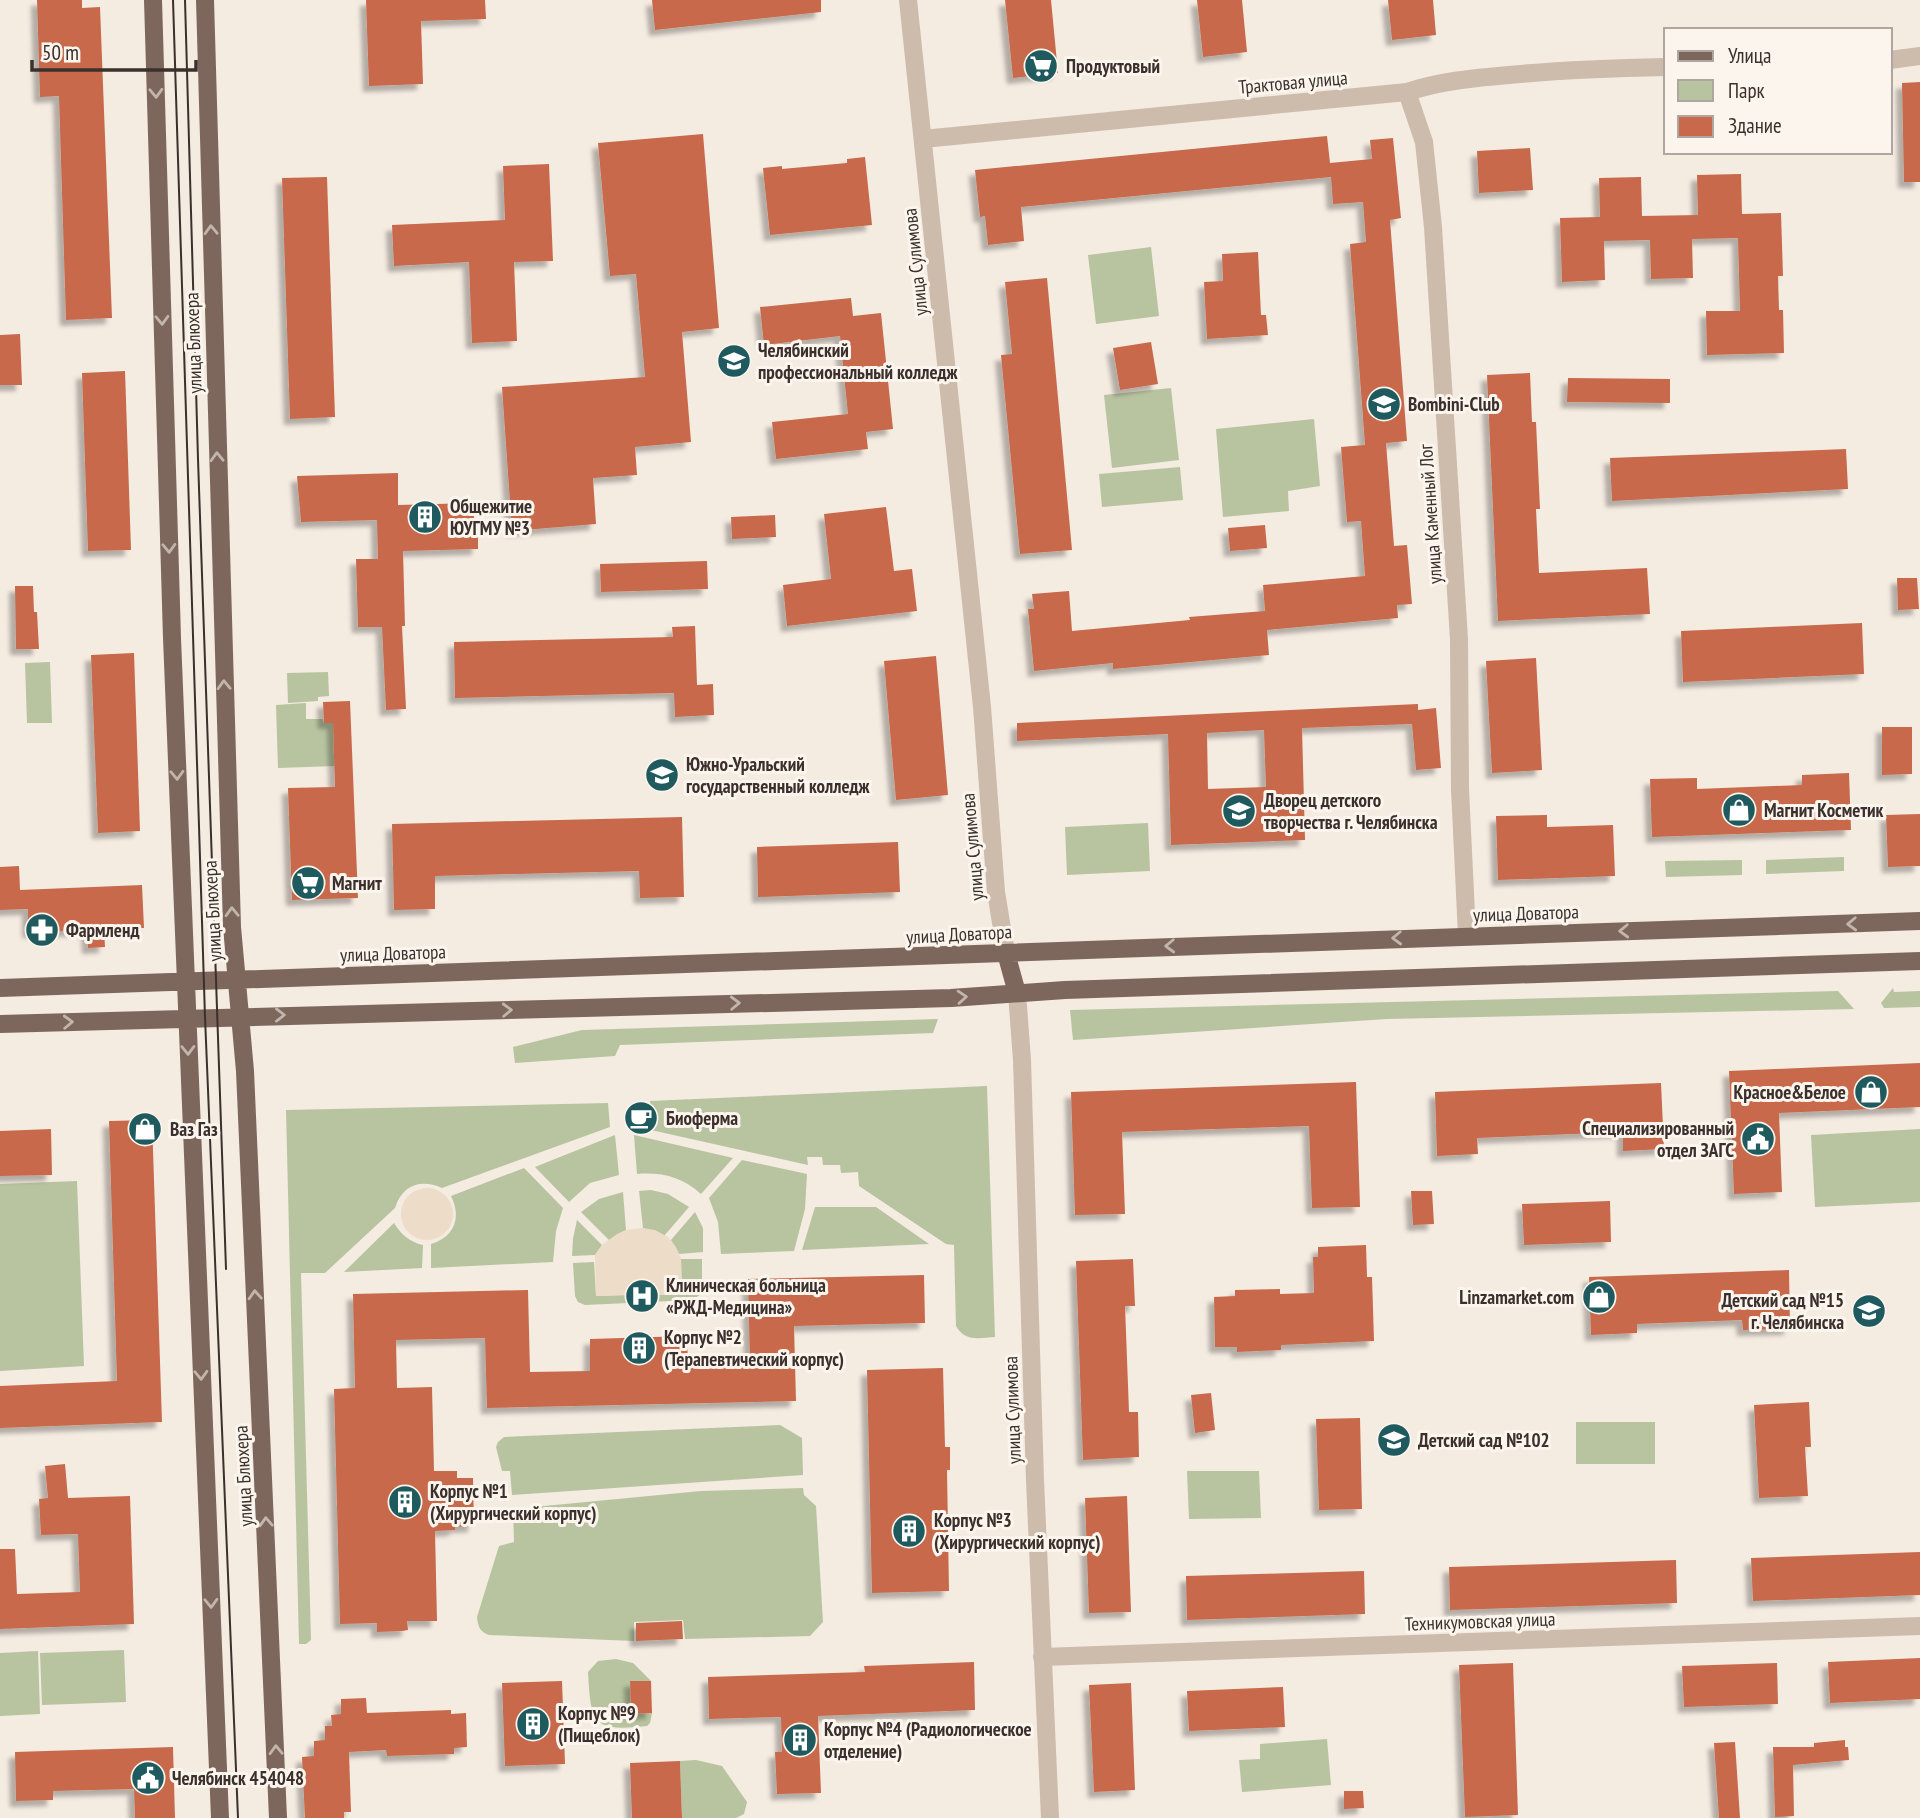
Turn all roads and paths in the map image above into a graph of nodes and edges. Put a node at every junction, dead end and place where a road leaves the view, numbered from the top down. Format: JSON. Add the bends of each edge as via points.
{"nodes":[{"id":1,"x":153,"y":0,"type":"edge"},
{"id":2,"x":205,"y":0,"type":"edge"},
{"id":3,"x":908,"y":0,"type":"edge"},
{"id":4,"x":1920,"y":56,"type":"edge"},
{"id":5,"x":1892,"y":60,"type":"edge"},
{"id":6,"x":1664,"y":67,"type":"edge"},
{"id":7,"x":1407,"y":92,"type":"junction"},
{"id":8,"x":923,"y":139,"type":"junction"},
{"id":9,"x":1920,"y":921,"type":"edge"},
{"id":10,"x":1468,"y":936,"type":"junction"},
{"id":11,"x":1006,"y":953,"type":"junction"},
{"id":12,"x":1920,"y":961,"type":"edge"},
{"id":13,"x":237,"y":980,"type":"junction"},
{"id":14,"x":186,"y":982,"type":"junction"},
{"id":15,"x":0,"y":988,"type":"edge"},
{"id":16,"x":1017,"y":993,"type":"junction"},
{"id":17,"x":241,"y":1016,"type":"junction"},
{"id":18,"x":187,"y":1018,"type":"junction"},
{"id":19,"x":0,"y":1024,"type":"edge"},
{"id":20,"x":1920,"y":1626,"type":"edge"},
{"id":21,"x":1042,"y":1657,"type":"junction"},
{"id":22,"x":220,"y":1818,"type":"edge"},
{"id":23,"x":278,"y":1818,"type":"edge"},
{"id":24,"x":1050,"y":1818,"type":"edge"}],
"edges":[{"from":1,"to":14,"type":"main road","name":"улица Блюхера","one_way":true},
{"from":13,"to":2,"type":"main road","name":"улица Блюхера","one_way":true,"via":[[224,694]]},
{"from":3,"to":8,"type":"street","name":"улица Сулимова"},
{"from":4,"to":5,"type":"street"},
{"from":6,"to":7,"type":"street","name":"Трактовая улица","via":[[1570,69],[1462,79]]},
{"from":7,"to":8,"type":"street","name":"Трактовая улица"},
{"from":7,"to":10,"type":"street","name":"улица Каменный Лог","via":[[1424,142],[1433,227],[1459,639],[1460,789]]},
{"from":8,"to":11,"type":"street","name":"улица Сулимова","via":[[982,707],[996,892]]},
{"from":9,"to":10,"type":"main road","name":"улица Доватора","one_way":true},
{"from":10,"to":11,"type":"main road","name":"улица Доватора","one_way":true},
{"from":11,"to":13,"type":"main road","name":"улица Доватора"},
{"from":11,"to":16,"type":"main road","name":"улица Сулимова"},
{"from":12,"to":16,"type":"main road"},
{"from":13,"to":14,"type":"main road","name":"улица Доватора"},
{"from":13,"to":17,"type":"main road","name":"улица Блюхера"},
{"from":14,"to":15,"type":"main road","name":"улица Доватора"},
{"from":14,"to":18,"type":"main road","name":"улица Блюхера"},
{"from":17,"to":16,"type":"main road","one_way":true},
{"from":16,"to":21,"type":"street","name":"улица Сулимова"},
{"from":17,"to":18,"type":"main road"},
{"from":23,"to":17,"type":"main road","name":"улица Блюхера","one_way":true},
{"from":19,"to":18,"type":"main road","one_way":true},
{"from":18,"to":22,"type":"main road","name":"улица Блюхера","one_way":true},
{"from":20,"to":21,"type":"street","name":"Техникумовская улица"},
{"from":21,"to":24,"type":"street","name":"улица Сулимова"}]}
